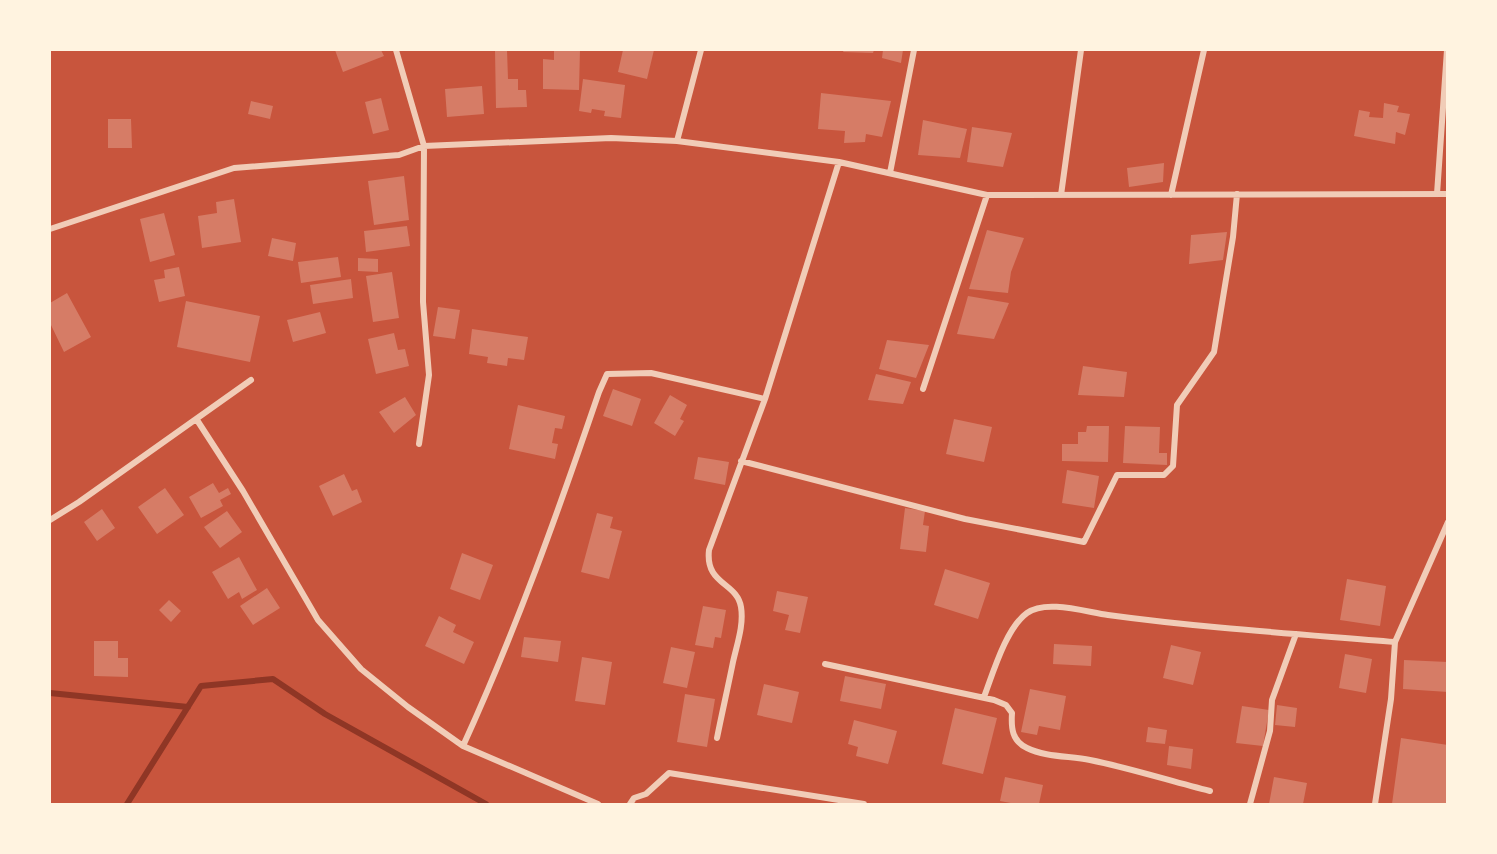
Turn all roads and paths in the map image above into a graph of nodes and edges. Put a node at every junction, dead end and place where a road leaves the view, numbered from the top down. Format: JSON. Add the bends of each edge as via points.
{"nodes":[{"id":1,"x":396,"y":50,"type":"edge"},
{"id":2,"x":701,"y":50,"type":"edge"},
{"id":3,"x":914,"y":50,"type":"edge"},
{"id":4,"x":1081,"y":50,"type":"edge"},
{"id":5,"x":1204,"y":50,"type":"edge"},
{"id":6,"x":1448,"y":50,"type":"edge"},
{"id":7,"x":677,"y":141,"type":"junction"},
{"id":8,"x":423,"y":146,"type":"junction"},
{"id":9,"x":839,"y":162,"type":"junction"},
{"id":10,"x":890,"y":173,"type":"junction"},
{"id":11,"x":1237,"y":194,"type":"junction"},
{"id":12,"x":1437,"y":194,"type":"junction"},
{"id":13,"x":1448,"y":194,"type":"edge"},
{"id":14,"x":987,"y":195,"type":"junction"},
{"id":15,"x":1061,"y":195,"type":"junction"},
{"id":16,"x":1171,"y":195,"type":"junction"},
{"id":17,"x":50,"y":229,"type":"edge"},
{"id":18,"x":251,"y":380,"type":"dead end"},
{"id":19,"x":923,"y":389,"type":"dead end"},
{"id":20,"x":765,"y":399,"type":"junction"},
{"id":21,"x":197,"y":420,"type":"junction"},
{"id":22,"x":419,"y":444,"type":"dead end"},
{"id":23,"x":741,"y":461,"type":"junction"},
{"id":24,"x":50,"y":520,"type":"edge"},
{"id":25,"x":1448,"y":522,"type":"edge"},
{"id":26,"x":1296,"y":634,"type":"junction"},
{"id":27,"x":1395,"y":642,"type":"junction"},
{"id":28,"x":825,"y":664,"type":"dead end"},
{"id":29,"x":984,"y":697,"type":"junction"},
{"id":30,"x":717,"y":738,"type":"dead end"},
{"id":31,"x":463,"y":746,"type":"junction"},
{"id":32,"x":1210,"y":791,"type":"dead end"},
{"id":33,"x":598,"y":804,"type":"edge"},
{"id":34,"x":630,"y":804,"type":"edge"},
{"id":35,"x":864,"y":804,"type":"edge"},
{"id":36,"x":1250,"y":804,"type":"edge"},
{"id":37,"x":1375,"y":804,"type":"edge"}],
"edges":[{"from":1,"to":8,"type":"street"},
{"from":2,"to":7,"type":"street"},
{"from":3,"to":10,"type":"street"},
{"from":4,"to":15,"type":"street"},
{"from":5,"to":16,"type":"street"},
{"from":6,"to":12,"type":"street"},
{"from":7,"to":8,"type":"street","via":[[611,138]]},
{"from":7,"to":9,"type":"street"},
{"from":8,"to":17,"type":"street","via":[[399,156],[234,168]]},
{"from":8,"to":22,"type":"street","via":[[423,302],[429,375]]},
{"from":9,"to":10,"type":"street"},
{"from":9,"to":20,"type":"street"},
{"from":10,"to":14,"type":"street"},
{"from":11,"to":12,"type":"street"},
{"from":11,"to":16,"type":"street"},
{"from":11,"to":23,"type":"street","via":[[1214,352],[1177,405],[1173,466],[1164,475],[1117,475],[1084,542],[965,519]]},
{"from":12,"to":13,"type":"street"},
{"from":14,"to":15,"type":"street"},
{"from":14,"to":19,"type":"street"},
{"from":15,"to":16,"type":"street"},
{"from":18,"to":21,"type":"street"},
{"from":20,"to":23,"type":"street"},
{"from":20,"to":31,"type":"street","via":[[651,373],[607,374],[542,556]]},
{"from":21,"to":24,"type":"street"},
{"from":21,"to":31,"type":"street","via":[[318,620],[361,669]]},
{"from":23,"to":30,"type":"street","via":[[708,561],[712,573],[741,605],[741,627]]},
{"from":25,"to":27,"type":"street"},
{"from":26,"to":27,"type":"street"},
{"from":26,"to":29,"type":"street","via":[[1043,607],[1028,612],[1016,624]]},
{"from":26,"to":36,"type":"street","via":[[1272,700],[1270,731]]},
{"from":27,"to":37,"type":"street","via":[[1391,699]]},
{"from":28,"to":29,"type":"street"},
{"from":29,"to":32,"type":"street","via":[[1006,705],[1012,713],[1015,739],[1026,748],[1091,760]]},
{"from":31,"to":33,"type":"street"},
{"from":34,"to":35,"type":"street","via":[[669,773]]}]}
